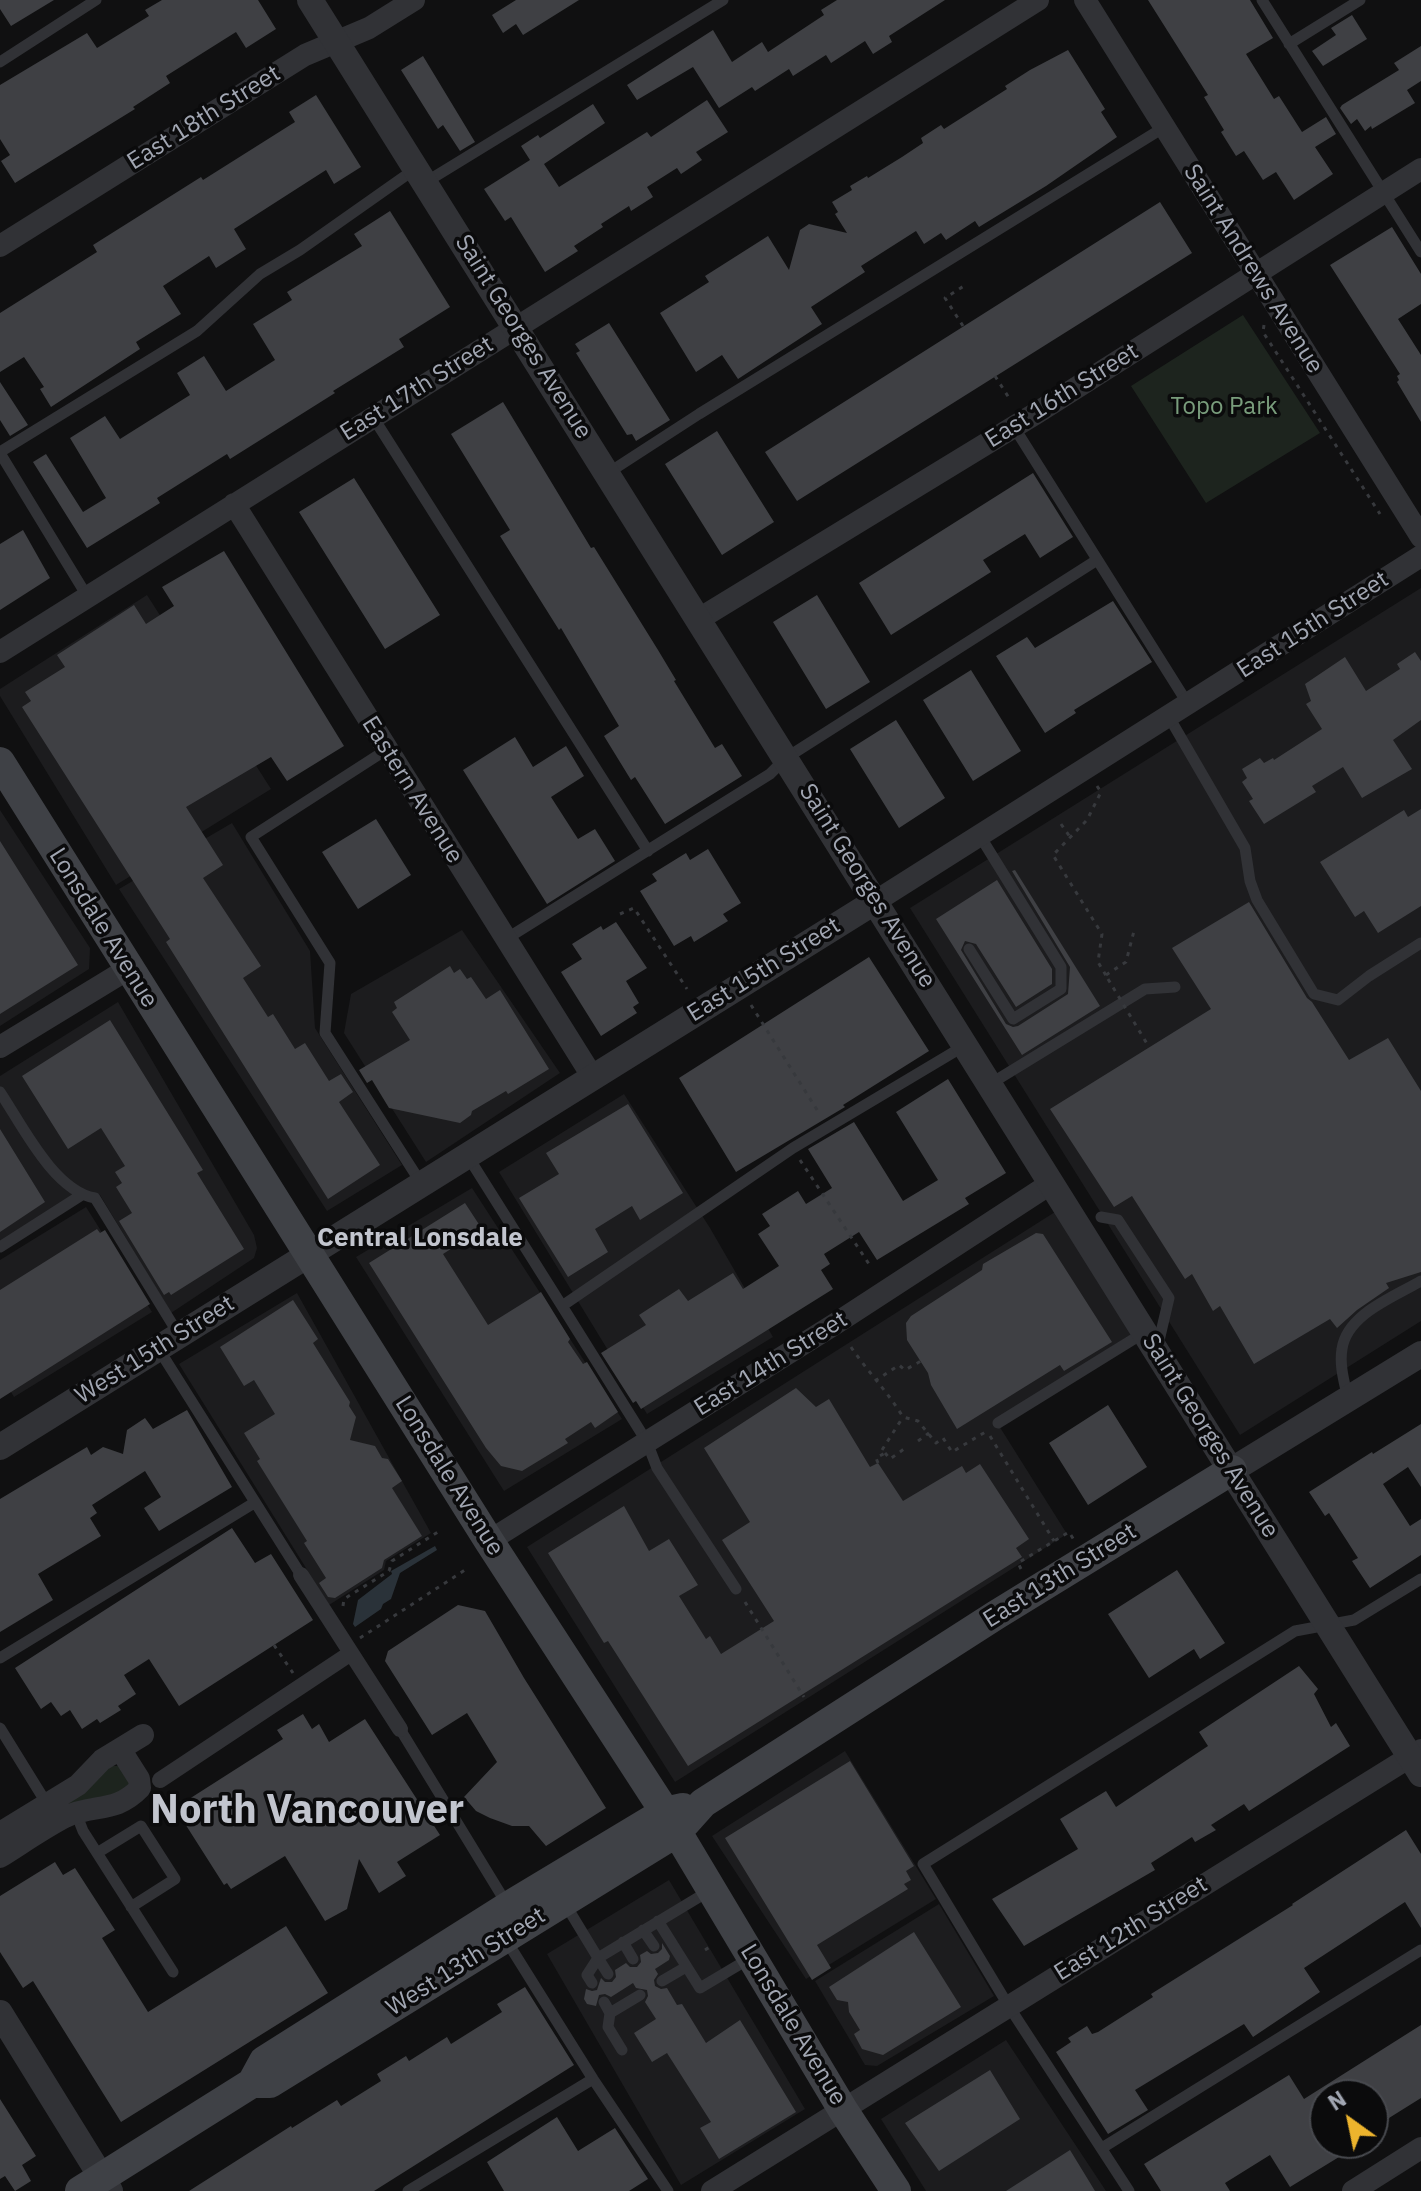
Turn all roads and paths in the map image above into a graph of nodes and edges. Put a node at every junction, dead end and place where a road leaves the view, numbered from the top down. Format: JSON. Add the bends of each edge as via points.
{"nodes":[{"id":1,"x":96,"y":0,"type":"edge"},
{"id":2,"x":310,"y":0,"type":"edge"},
{"id":3,"x":414,"y":0,"type":"edge"},
{"id":4,"x":723,"y":0,"type":"edge"},
{"id":5,"x":1038,"y":0,"type":"edge"},
{"id":6,"x":1085,"y":0,"type":"edge"},
{"id":7,"x":1262,"y":0,"type":"edge"},
{"id":8,"x":1360,"y":0,"type":"edge"},
{"id":9,"x":336,"y":41,"type":"junction"},
{"id":10,"x":1289,"y":44,"type":"junction"},
{"id":11,"x":0,"y":62,"type":"edge"},
{"id":12,"x":1163,"y":128,"type":"junction"},
{"id":13,"x":1421,"y":169,"type":"edge"},
{"id":14,"x":422,"y":175,"type":"junction"},
{"id":15,"x":1383,"y":193,"type":"junction"},
{"id":16,"x":0,"y":246,"type":"edge"},
{"id":17,"x":1421,"y":252,"type":"edge"},
{"id":18,"x":1256,"y":273,"type":"junction"},
{"id":19,"x":967,"y":284,"type":"dead end"},
{"id":20,"x":948,"y":302,"type":"junction"},
{"id":21,"x":942,"y":305,"type":"dead end"},
{"id":22,"x":1264,"y":315,"type":"dead end"},
{"id":23,"x":963,"y":326,"type":"dead end"},
{"id":24,"x":515,"y":328,"type":"junction"},
{"id":25,"x":995,"y":376,"type":"dead end"},
{"id":26,"x":1011,"y":401,"type":"dead end"},
{"id":27,"x":372,"y":417,"type":"junction"},
{"id":28,"x":1014,"y":427,"type":"junction"},
{"id":29,"x":0,"y":452,"type":"edge"},
{"id":30,"x":608,"y":473,"type":"junction"},
{"id":31,"x":234,"y":504,"type":"junction"},
{"id":32,"x":1391,"y":516,"type":"dead end"},
{"id":33,"x":1421,"y":537,"type":"edge"},
{"id":34,"x":1421,"y":556,"type":"edge"},
{"id":35,"x":1097,"y":560,"type":"junction"},
{"id":36,"x":87,"y":596,"type":"junction"},
{"id":37,"x":699,"y":619,"type":"junction"},
{"id":38,"x":0,"y":652,"type":"edge"},
{"id":39,"x":1188,"y":704,"type":"junction"},
{"id":40,"x":1169,"y":717,"type":"junction"},
{"id":41,"x":386,"y":750,"type":"junction"},
{"id":42,"x":786,"y":758,"type":"junction"},
{"id":43,"x":0,"y":762,"type":"edge"},
{"id":44,"x":1097,"y":786,"type":"dead end"},
{"id":45,"x":1061,"y":824,"type":"dead end"},
{"id":46,"x":980,"y":836,"type":"junction"},
{"id":47,"x":1070,"y":838,"type":"junction"},
{"id":48,"x":648,"y":851,"type":"junction"},
{"id":49,"x":876,"y":901,"type":"junction"},
{"id":50,"x":620,"y":914,"type":"dead end"},
{"id":51,"x":1135,"y":927,"type":"dead end"},
{"id":52,"x":506,"y":939,"type":"junction"},
{"id":53,"x":1421,"y":943,"type":"edge"},
{"id":54,"x":969,"y":949,"type":"dead end"},
{"id":55,"x":128,"y":969,"type":"junction"},
{"id":56,"x":1107,"y":977,"type":"junction"},
{"id":57,"x":738,"y":985,"type":"junction"},
{"id":58,"x":1175,"y":987,"type":"dead end"},
{"id":59,"x":687,"y":989,"type":"dead end"},
{"id":60,"x":966,"y":1044,"type":"junction"},
{"id":61,"x":0,"y":1047,"type":"edge"},
{"id":62,"x":1149,"y":1047,"type":"dead end"},
{"id":63,"x":592,"y":1076,"type":"junction"},
{"id":64,"x":990,"y":1084,"type":"junction"},
{"id":65,"x":0,"y":1092,"type":"edge"},
{"id":66,"x":828,"y":1127,"type":"junction"},
{"id":67,"x":793,"y":1148,"type":"junction"},
{"id":68,"x":467,"y":1155,"type":"junction"},
{"id":69,"x":422,"y":1184,"type":"junction"},
{"id":70,"x":1050,"y":1184,"type":"junction"},
{"id":71,"x":80,"y":1196,"type":"junction"},
{"id":72,"x":1101,"y":1217,"type":"dead end"},
{"id":73,"x":0,"y":1247,"type":"edge"},
{"id":74,"x":310,"y":1255,"type":"junction"},
{"id":75,"x":871,"y":1267,"type":"dead end"},
{"id":76,"x":1421,"y":1281,"type":"edge"},
{"id":77,"x":562,"y":1306,"type":"junction"},
{"id":78,"x":1151,"y":1341,"type":"junction"},
{"id":79,"x":169,"y":1342,"type":"junction"},
{"id":80,"x":851,"y":1347,"type":"dead end"},
{"id":81,"x":1421,"y":1354,"type":"edge"},
{"id":82,"x":921,"y":1361,"type":"dead end"},
{"id":83,"x":875,"y":1381,"type":"junction"},
{"id":84,"x":1348,"y":1400,"type":"junction"},
{"id":85,"x":903,"y":1417,"type":"junction"},
{"id":86,"x":998,"y":1423,"type":"dead end"},
{"id":87,"x":929,"y":1433,"type":"junction"},
{"id":88,"x":918,"y":1441,"type":"dead end"},
{"id":89,"x":647,"y":1442,"type":"junction"},
{"id":90,"x":0,"y":1447,"type":"edge"},
{"id":91,"x":904,"y":1449,"type":"dead end"},
{"id":92,"x":885,"y":1453,"type":"junction"},
{"id":93,"x":878,"y":1463,"type":"dead end"},
{"id":94,"x":1232,"y":1470,"type":"junction"},
{"id":95,"x":254,"y":1503,"type":"junction"},
{"id":96,"x":441,"y":1530,"type":"dead end"},
{"id":97,"x":1074,"y":1540,"type":"dead end"},
{"id":98,"x":489,"y":1541,"type":"junction"},
{"id":99,"x":1054,"y":1541,"type":"junction"},
{"id":100,"x":1021,"y":1569,"type":"dead end"},
{"id":101,"x":465,"y":1570,"type":"dead end"},
{"id":102,"x":301,"y":1575,"type":"joint"},
{"id":103,"x":1421,"y":1579,"type":"edge"},
{"id":104,"x":736,"y":1589,"type":"joint"},
{"id":105,"x":1327,"y":1626,"type":"junction"},
{"id":106,"x":345,"y":1644,"type":"junction"},
{"id":107,"x":274,"y":1645,"type":"dead end"},
{"id":108,"x":0,"y":1658,"type":"edge"},
{"id":109,"x":302,"y":1686,"type":"junction"},
{"id":110,"x":804,"y":1697,"type":"dead end"},
{"id":111,"x":0,"y":1728,"type":"edge"},
{"id":112,"x":400,"y":1729,"type":"joint"},
{"id":113,"x":143,"y":1735,"type":"dead end"},
{"id":114,"x":120,"y":1749,"type":"junction"},
{"id":115,"x":1417,"y":1760,"type":"edge"},
{"id":116,"x":160,"y":1780,"type":"dead end"},
{"id":117,"x":47,"y":1804,"type":"junction"},
{"id":118,"x":76,"y":1813,"type":"junction"},
{"id":119,"x":671,"y":1822,"type":"junction"},
{"id":120,"x":0,"y":1833,"type":"edge"},
{"id":121,"x":97,"y":1853,"type":"junction"},
{"id":122,"x":0,"y":1857,"type":"edge"},
{"id":123,"x":713,"y":1889,"type":"junction"},
{"id":124,"x":564,"y":1902,"type":"junction"},
{"id":125,"x":509,"y":1906,"type":"junction"},
{"id":126,"x":131,"y":1907,"type":"junction"},
{"id":127,"x":658,"y":1921,"type":"junction"},
{"id":128,"x":643,"y":1930,"type":"junction"},
{"id":129,"x":505,"y":1938,"type":"junction"},
{"id":130,"x":623,"y":1942,"type":"junction"},
{"id":131,"x":713,"y":1945,"type":"dead end"},
{"id":132,"x":654,"y":1946,"type":"dead end"},
{"id":133,"x":705,"y":1950,"type":"dead end"},
{"id":134,"x":1421,"y":1950,"type":"edge"},
{"id":135,"x":752,"y":1957,"type":"junction"},
{"id":136,"x":598,"y":1958,"type":"junction"},
{"id":137,"x":633,"y":1959,"type":"dead end"},
{"id":138,"x":664,"y":1963,"type":"dead end"},
{"id":139,"x":686,"y":1967,"type":"junction"},
{"id":140,"x":173,"y":1972,"type":"dead end"},
{"id":141,"x":608,"y":1974,"type":"dead end"},
{"id":142,"x":592,"y":1983,"type":"dead end"},
{"id":143,"x":619,"y":1992,"type":"dead end"},
{"id":144,"x":640,"y":1995,"type":"dead end"},
{"id":145,"x":626,"y":2003,"type":"junction"},
{"id":146,"x":1008,"y":2005,"type":"junction"},
{"id":147,"x":0,"y":2013,"type":"edge"},
{"id":148,"x":7,"y":2040,"type":"edge"},
{"id":149,"x":622,"y":2050,"type":"dead end"},
{"id":150,"x":593,"y":2079,"type":"junction"},
{"id":151,"x":252,"y":2083,"type":"junction"},
{"id":152,"x":843,"y":2110,"type":"junction"},
{"id":153,"x":1102,"y":2148,"type":"junction"},
{"id":154,"x":1421,"y":2148,"type":"edge"},
{"id":155,"x":97,"y":2186,"type":"edge"},
{"id":156,"x":408,"y":2191,"type":"edge"},
{"id":157,"x":668,"y":2191,"type":"edge"},
{"id":158,"x":712,"y":2191,"type":"edge"},
{"id":159,"x":896,"y":2191,"type":"edge"},
{"id":160,"x":1129,"y":2191,"type":"edge"},
{"id":161,"x":1353,"y":2191,"type":"edge"}],
"edges":[{"from":1,"to":11,"type":"lane"},
{"from":2,"to":9,"type":"street","name":"Saint Georges Avenue"},
{"from":3,"to":9,"type":"street","name":"East 18th Street"},
{"from":4,"to":14,"type":"lane"},
{"from":5,"to":24,"type":"street","name":"East 17th Street"},
{"from":6,"to":12,"type":"street","name":"Saint Andrews Avenue"},
{"from":7,"to":10,"type":"lane"},
{"from":8,"to":10,"type":"lane"},
{"from":9,"to":14,"type":"street","name":"Saint Georges Avenue"},
{"from":9,"to":16,"type":"street","name":"East 18th Street","via":[[305,55]]},
{"from":10,"to":15,"type":"lane"},
{"from":12,"to":18,"type":"street","name":"Saint Andrews Avenue"},
{"from":12,"to":30,"type":"lane"},
{"from":13,"to":15,"type":"street","name":"East 16th Street"},
{"from":14,"to":24,"type":"street","name":"Saint Georges Avenue"},
{"from":14,"to":29,"type":"lane","via":[[260,274],[197,331]]},
{"from":15,"to":17,"type":"lane"},
{"from":15,"to":18,"type":"street","name":"East 16th Street"},
{"from":18,"to":28,"type":"street","name":"East 16th Street"},
{"from":18,"to":33,"type":"street","name":"Saint Andrews Avenue"},
{"from":19,"to":20,"type":"path","via":[[945,298]]},
{"from":20,"to":21,"type":"path"},
{"from":20,"to":23,"type":"path"},
{"from":22,"to":32,"type":"path","via":[[1263,332],[1379,514]]},
{"from":24,"to":27,"type":"street","name":"East 17th Street"},
{"from":24,"to":30,"type":"street","name":"Saint Georges Avenue"},
{"from":25,"to":26,"type":"path"},
{"from":27,"to":31,"type":"street","name":"East 17th Street"},
{"from":27,"to":48,"type":"lane"},
{"from":28,"to":35,"type":"lane"},
{"from":28,"to":37,"type":"street","name":"East 16th Street"},
{"from":29,"to":36,"type":"lane"},
{"from":30,"to":37,"type":"street","name":"Saint Georges Avenue"},
{"from":31,"to":36,"type":"street","name":"East 17th Street"},
{"from":31,"to":41,"type":"street","name":"Eastern Avenue"},
{"from":34,"to":39,"type":"street","name":"East 15th Street"},
{"from":35,"to":39,"type":"lane"},
{"from":35,"to":42,"type":"lane"},
{"from":36,"to":38,"type":"street","name":"East 17th Street"},
{"from":37,"to":42,"type":"street","name":"Saint Georges Avenue"},
{"from":39,"to":40,"type":"street","name":"East 15th Street"},
{"from":40,"to":46,"type":"street","name":"East 15th Street"},
{"from":40,"to":53,"type":"lane","via":[[1245,848],[1250,881],[1266,917],[1314,994],[1338,1000]]},
{"from":41,"to":52,"type":"street","name":"Eastern Avenue"},
{"from":41,"to":69,"type":"lane","via":[[251,837],[330,963],[325,1033]]},
{"from":42,"to":48,"type":"lane","via":[[770,774]]},
{"from":42,"to":49,"type":"street","name":"Saint Georges Avenue"},
{"from":43,"to":55,"type":"main road","name":"Lonsdale Avenue"},
{"from":44,"to":47,"type":"path","via":[[1101,792],[1087,820]]},
{"from":45,"to":47,"type":"path"},
{"from":46,"to":49,"type":"street","name":"East 15th Street"},
{"from":46,"to":54,"type":"lane","via":[[1061,967],[1061,989],[1013,1019]]},
{"from":47,"to":56,"type":"path","via":[[1053,855],[1102,934],[1098,962]]},
{"from":48,"to":52,"type":"lane"},
{"from":49,"to":57,"type":"street","name":"East 15th Street"},
{"from":49,"to":60,"type":"street","name":"Saint Georges Avenue"},
{"from":50,"to":59,"type":"path","via":[[634,908]]},
{"from":51,"to":56,"type":"path","via":[[1126,962]]},
{"from":52,"to":63,"type":"street","name":"Eastern Avenue"},
{"from":55,"to":61,"type":"street"},
{"from":55,"to":74,"type":"main road","name":"Lonsdale Avenue"},
{"from":56,"to":62,"type":"path","bridge":true},
{"from":57,"to":63,"type":"street","name":"East 15th Street"},
{"from":57,"to":66,"type":"path"},
{"from":58,"to":64,"type":"lane","via":[[1145,989]]},
{"from":60,"to":64,"type":"street","name":"Saint Georges Avenue"},
{"from":60,"to":66,"type":"lane"},
{"from":63,"to":68,"type":"street","name":"East 15th Street"},
{"from":64,"to":70,"type":"street","name":"Saint Georges Avenue"},
{"from":65,"to":71,"type":"lane","via":[[51,1169]]},
{"from":66,"to":67,"type":"lane"},
{"from":67,"to":75,"type":"path"},
{"from":67,"to":77,"type":"lane"},
{"from":68,"to":69,"type":"street","name":"East 15th Street"},
{"from":68,"to":77,"type":"lane"},
{"from":69,"to":74,"type":"street","name":"East 15th Street"},
{"from":70,"to":78,"type":"street","name":"Saint Georges Avenue"},
{"from":70,"to":89,"type":"street","name":"East 14th Street"},
{"from":71,"to":73,"type":"lane"},
{"from":71,"to":79,"type":"lane","via":[[95,1198]]},
{"from":72,"to":78,"type":"lane","via":[[1118,1220],[1169,1298]]},
{"from":74,"to":79,"type":"street","name":"West 15th Street"},
{"from":74,"to":98,"type":"main road","name":"Lonsdale Avenue"},
{"from":76,"to":84,"type":"lane","via":[[1361,1318],[1346,1335],[1341,1359]]},
{"from":77,"to":89,"type":"lane"},
{"from":78,"to":86,"type":"lane"},
{"from":78,"to":94,"type":"street","name":"Saint Georges Avenue"},
{"from":79,"to":90,"type":"street","name":"West 15th Street"},
{"from":79,"to":95,"type":"lane"},
{"from":80,"to":83,"type":"path"},
{"from":81,"to":84,"type":"street","name":"East 13th Street"},
{"from":82,"to":83,"type":"path","via":[[905,1370],[899,1365]]},
{"from":83,"to":85,"type":"path"},
{"from":84,"to":94,"type":"street","name":"East 13th Street"},
{"from":85,"to":87,"type":"path","via":[[918,1421]]},
{"from":85,"to":92,"type":"path","via":[[886,1442]]},
{"from":87,"to":88,"type":"path"},
{"from":87,"to":99,"type":"path","via":[[936,1443],[943,1438],[952,1452],[987,1431]]},
{"from":89,"to":98,"type":"street","name":"East 14th Street"},
{"from":89,"to":104,"type":"lane","via":[[657,1468]]},
{"from":91,"to":92,"type":"path","via":[[890,1459]]},
{"from":92,"to":93,"type":"path","via":[[876,1458]]},
{"from":94,"to":105,"type":"street","name":"Saint Georges Avenue"},
{"from":94,"to":119,"type":"main road","name":"East 13th Street"},
{"from":95,"to":102,"type":"lane"},
{"from":95,"to":108,"type":"lane"},
{"from":96,"to":106,"type":"path","via":[[344,1599]]},
{"from":97,"to":99,"type":"path","via":[[1069,1532]]},
{"from":98,"to":119,"type":"main road","name":"Lonsdale Avenue"},
{"from":99,"to":100,"type":"path","via":[[1018,1563]]},
{"from":101,"to":106,"type":"path"},
{"from":102,"to":106,"type":"street"},
{"from":103,"to":105,"type":"lane","via":[[1354,1620]]},
{"from":104,"to":110,"type":"path"},
{"from":105,"to":115,"type":"street","name":"Saint Georges Avenue"},
{"from":105,"to":146,"type":"lane","via":[[1295,1631],[923,1864]]},
{"from":106,"to":109,"type":"street"},
{"from":106,"to":112,"type":"street"},
{"from":107,"to":109,"type":"path"},
{"from":109,"to":116,"type":"street"},
{"from":111,"to":117,"type":"lane"},
{"from":112,"to":125,"type":"lane"},
{"from":113,"to":114,"type":"street"},
{"from":114,"to":117,"type":"street"},
{"from":114,"to":118,"type":"street","via":[[140,1788],[120,1805]]},
{"from":115,"to":146,"type":"street","name":"East 12th Street"},
{"from":117,"to":120,"type":"street"},
{"from":118,"to":121,"type":"lane"},
{"from":118,"to":122,"type":"street"},
{"from":119,"to":123,"type":"main road","name":"Lonsdale Avenue"},
{"from":119,"to":124,"type":"main road","name":"West 13th Street"},
{"from":119,"to":125,"type":"main road","name":"West 13th Street"},
{"from":121,"to":126,"type":"lane"},
{"from":121,"to":126,"type":"lane","via":[[141,1826],[175,1879]]},
{"from":123,"to":127,"type":"lane"},
{"from":123,"to":135,"type":"main road","name":"Lonsdale Avenue"},
{"from":124,"to":129,"type":"main road","name":"West 13th Street"},
{"from":124,"to":136,"type":"lane"},
{"from":125,"to":151,"type":"main road","name":"West 13th Street","via":[[264,2061]]},
{"from":126,"to":140,"type":"lane"},
{"from":127,"to":128,"type":"lane"},
{"from":127,"to":139,"type":"lane"},
{"from":128,"to":130,"type":"lane"},
{"from":128,"to":132,"type":"lane"},
{"from":129,"to":150,"type":"lane"},
{"from":129,"to":151,"type":"main road","name":"West 13th Street","via":[[270,2083]]},
{"from":130,"to":136,"type":"lane"},
{"from":130,"to":137,"type":"lane"},
{"from":131,"to":133,"type":"path"},
{"from":134,"to":153,"type":"lane"},
{"from":135,"to":139,"type":"lane","via":[[700,1988]]},
{"from":135,"to":152,"type":"main road","name":"Lonsdale Avenue"},
{"from":136,"to":141,"type":"lane"},
{"from":136,"to":142,"type":"lane","via":[[587,1975]]},
{"from":138,"to":139,"type":"lane","via":[[667,1978]]},
{"from":143,"to":145,"type":"lane"},
{"from":144,"to":145,"type":"lane"},
{"from":145,"to":149,"type":"lane","via":[[607,2008],[608,2027]]},
{"from":146,"to":152,"type":"street","name":"East 12th Street"},
{"from":146,"to":153,"type":"lane"},
{"from":147,"to":148,"type":"street"},
{"from":148,"to":155,"type":"street"},
{"from":150,"to":156,"type":"lane"},
{"from":150,"to":157,"type":"lane"},
{"from":151,"to":155,"type":"main road","name":"West 13th Street"},
{"from":152,"to":158,"type":"street","name":"East 12th Street"},
{"from":152,"to":159,"type":"main road","name":"Lonsdale Avenue"},
{"from":153,"to":160,"type":"lane"},
{"from":154,"to":161,"type":"street"}]}
